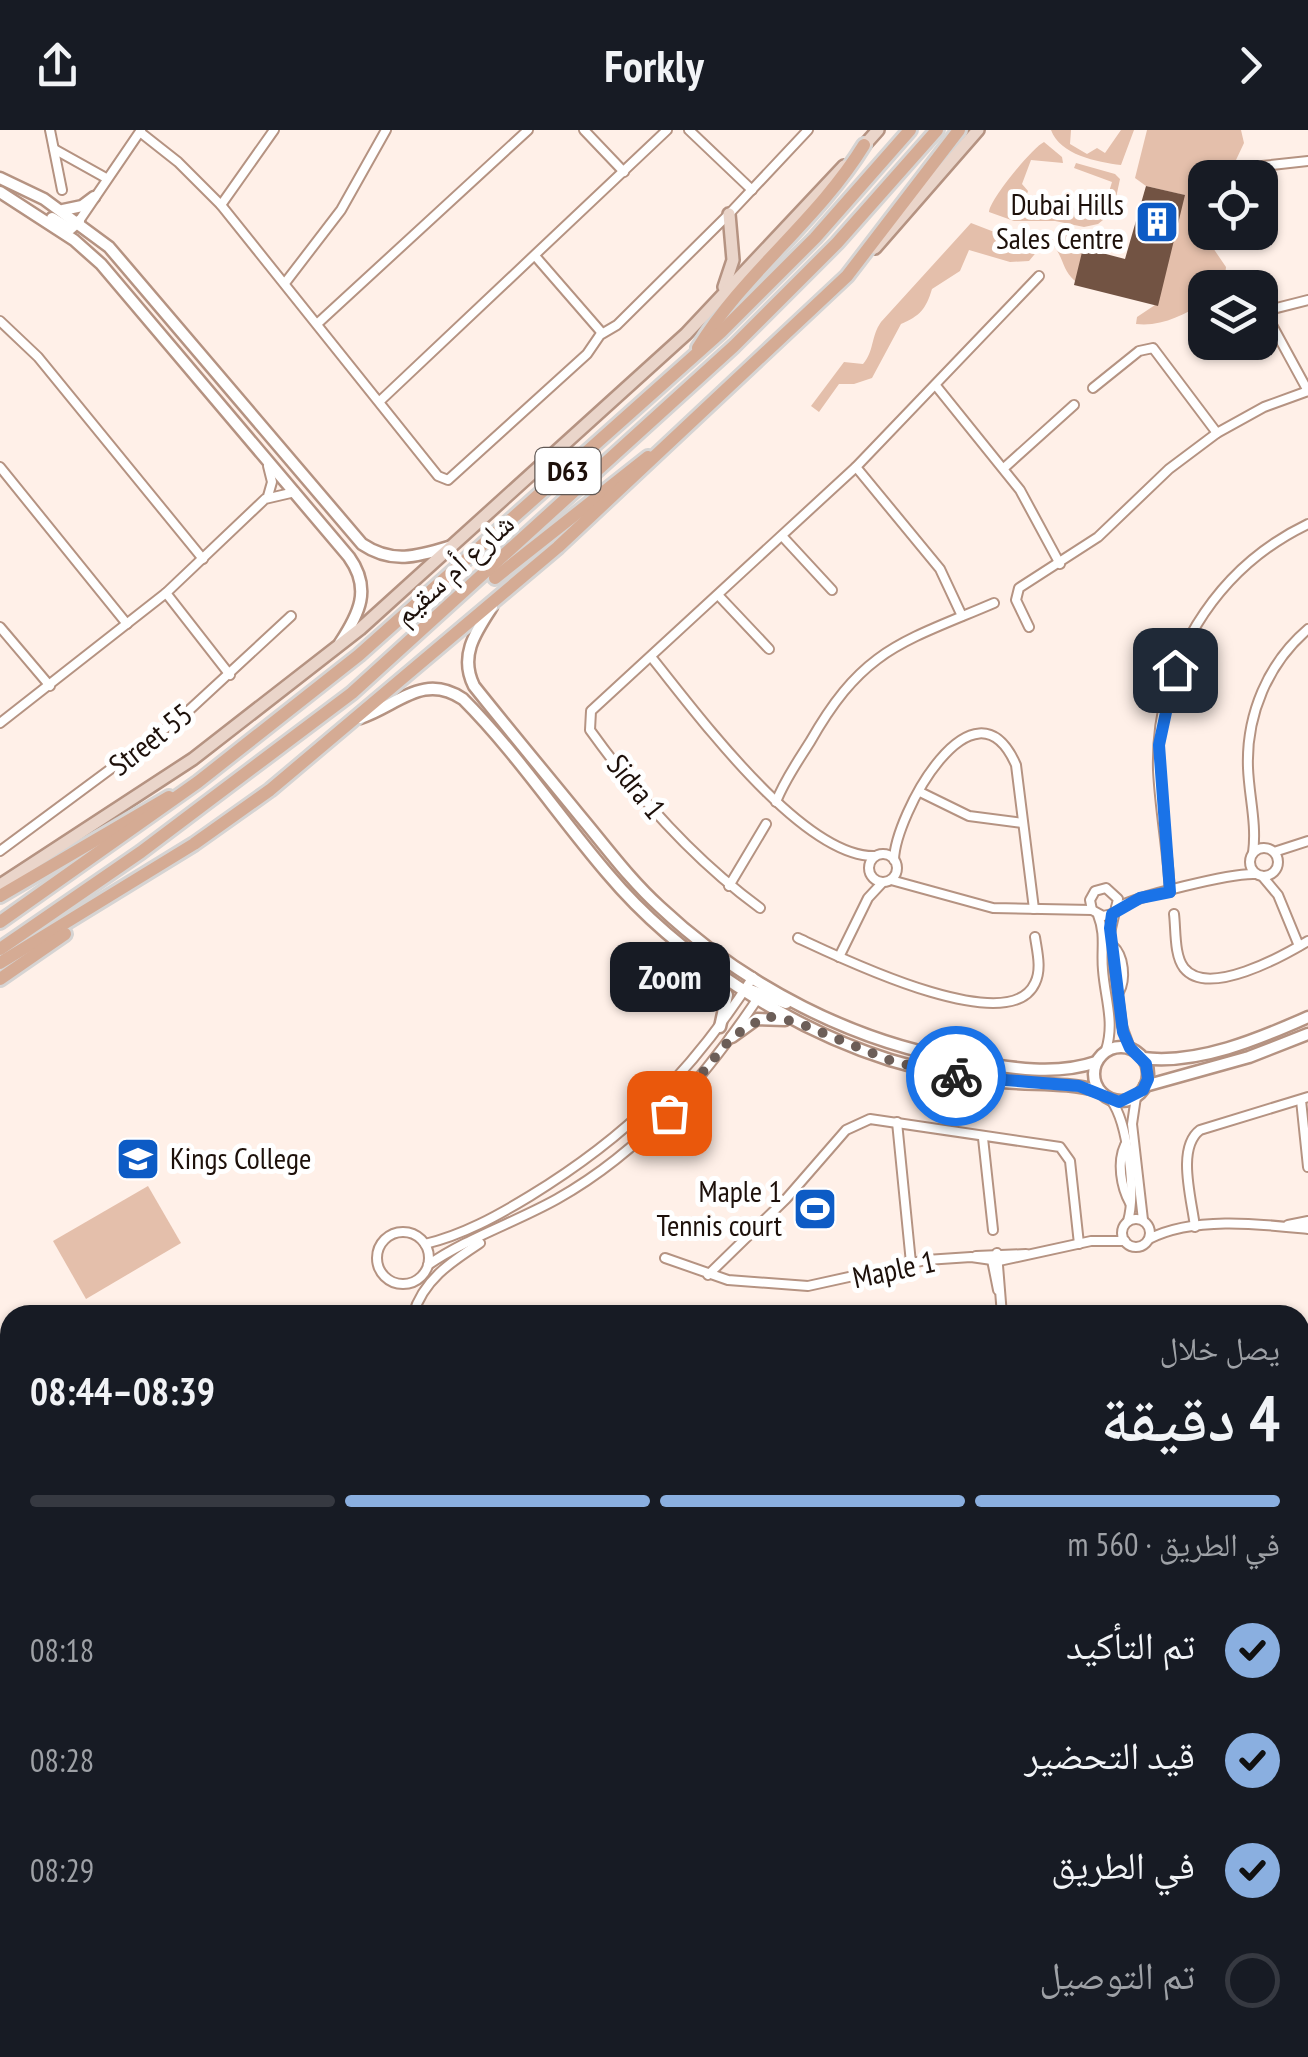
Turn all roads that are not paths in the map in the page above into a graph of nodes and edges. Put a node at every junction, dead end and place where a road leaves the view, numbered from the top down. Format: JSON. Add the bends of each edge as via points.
{"nodes":[{"id":1,"x":50,"y":130,"type":"edge"},
{"id":2,"x":274,"y":130,"type":"edge"},
{"id":3,"x":528,"y":130,"type":"edge"},
{"id":4,"x":584,"y":130,"type":"edge"},
{"id":5,"x":667,"y":130,"type":"edge"},
{"id":6,"x":689,"y":130,"type":"edge"},
{"id":7,"x":808,"y":130,"type":"edge"},
{"id":8,"x":878,"y":130,"type":"edge"},
{"id":9,"x":910,"y":130,"type":"edge"},
{"id":10,"x":937,"y":130,"type":"edge"},
{"id":11,"x":959,"y":130,"type":"edge"},
{"id":12,"x":978,"y":130,"type":"edge"},
{"id":13,"x":140,"y":131,"type":"edge"},
{"id":14,"x":386,"y":131,"type":"edge"},
{"id":15,"x":864,"y":145,"type":"junction"},
{"id":16,"x":54,"y":148,"type":"junction"},
{"id":17,"x":1308,"y":161,"type":"edge"},
{"id":18,"x":1278,"y":164,"type":"edge"},
{"id":19,"x":624,"y":172,"type":"junction"},
{"id":20,"x":0,"y":178,"type":"edge"},
{"id":21,"x":106,"y":178,"type":"junction"},
{"id":22,"x":62,"y":190,"type":"dead end"},
{"id":23,"x":752,"y":190,"type":"junction"},
{"id":24,"x":0,"y":192,"type":"edge"},
{"id":25,"x":94,"y":197,"type":"junction"},
{"id":26,"x":221,"y":205,"type":"junction"},
{"id":27,"x":61,"y":210,"type":"junction"},
{"id":28,"x":729,"y":214,"type":"junction"},
{"id":29,"x":44,"y":220,"type":"junction"},
{"id":30,"x":79,"y":222,"type":"junction"},
{"id":31,"x":536,"y":257,"type":"junction"},
{"id":32,"x":847,"y":276,"type":"junction"},
{"id":33,"x":1039,"y":276,"type":"dead end"},
{"id":34,"x":285,"y":284,"type":"junction"},
{"id":35,"x":1308,"y":300,"type":"edge"},
{"id":36,"x":1278,"y":305,"type":"edge"},
{"id":37,"x":709,"y":310,"type":"junction"},
{"id":38,"x":0,"y":321,"type":"edge"},
{"id":39,"x":317,"y":324,"type":"junction"},
{"id":40,"x":601,"y":334,"type":"junction"},
{"id":41,"x":1278,"y":336,"type":"edge"},
{"id":42,"x":690,"y":362,"type":"junction"},
{"id":43,"x":937,"y":386,"type":"junction"},
{"id":44,"x":1093,"y":388,"type":"dead end"},
{"id":45,"x":1308,"y":391,"type":"edge"},
{"id":46,"x":380,"y":401,"type":"junction"},
{"id":47,"x":1074,"y":405,"type":"dead end"},
{"id":48,"x":1217,"y":433,"type":"junction"},
{"id":49,"x":678,"y":438,"type":"junction"},
{"id":50,"x":262,"y":453,"type":"junction"},
{"id":51,"x":0,"y":467,"type":"edge"},
{"id":52,"x":856,"y":468,"type":"junction"},
{"id":53,"x":1004,"y":468,"type":"junction"},
{"id":54,"x":294,"y":492,"type":"junction"},
{"id":55,"x":265,"y":500,"type":"junction"},
{"id":56,"x":1308,"y":524,"type":"edge"},
{"id":57,"x":783,"y":537,"type":"junction"},
{"id":58,"x":452,"y":546,"type":"junction"},
{"id":59,"x":202,"y":559,"type":"junction"},
{"id":60,"x":1060,"y":564,"type":"junction"},
{"id":61,"x":832,"y":590,"type":"dead end"},
{"id":62,"x":166,"y":592,"type":"junction"},
{"id":63,"x":501,"y":594,"type":"junction"},
{"id":64,"x":720,"y":596,"type":"junction"},
{"id":65,"x":994,"y":603,"type":"dead end"},
{"id":66,"x":291,"y":616,"type":"dead end"},
{"id":67,"x":962,"y":616,"type":"junction"},
{"id":68,"x":127,"y":624,"type":"junction"},
{"id":69,"x":428,"y":626,"type":"junction"},
{"id":70,"x":0,"y":627,"type":"edge"},
{"id":71,"x":1029,"y":627,"type":"dead end"},
{"id":72,"x":1308,"y":629,"type":"edge"},
{"id":73,"x":336,"y":649,"type":"junction"},
{"id":74,"x":769,"y":649,"type":"dead end"},
{"id":75,"x":652,"y":658,"type":"junction"},
{"id":76,"x":230,"y":675,"type":"junction"},
{"id":77,"x":50,"y":686,"type":"junction"},
{"id":78,"x":360,"y":718,"type":"junction"},
{"id":79,"x":0,"y":723,"type":"edge"},
{"id":80,"x":198,"y":782,"type":"junction"},
{"id":81,"x":920,"y":792,"type":"junction"},
{"id":82,"x":776,"y":802,"type":"junction"},
{"id":83,"x":1253,"y":822,"type":"junction"},
{"id":84,"x":1023,"y":823,"type":"junction"},
{"id":85,"x":766,"y":824,"type":"dead end"},
{"id":86,"x":897,"y":839,"type":"junction"},
{"id":87,"x":1304,"y":843,"type":"edge"},
{"id":88,"x":194,"y":844,"type":"junction"},
{"id":89,"x":1270,"y":850,"type":"junction"},
{"id":90,"x":0,"y":851,"type":"edge"},
{"id":91,"x":853,"y":853,"type":"junction"},
{"id":92,"x":879,"y":855,"type":"junction"},
{"id":93,"x":1252,"y":855,"type":"junction"},
{"id":94,"x":895,"y":864,"type":"junction"},
{"id":95,"x":1277,"y":867,"type":"junction"},
{"id":96,"x":870,"y":874,"type":"junction"},
{"id":97,"x":1234,"y":874,"type":"junction"},
{"id":98,"x":1258,"y":875,"type":"junction"},
{"id":99,"x":886,"y":882,"type":"junction"},
{"id":100,"x":0,"y":884,"type":"edge"},
{"id":101,"x":913,"y":885,"type":"junction"},
{"id":102,"x":729,"y":886,"type":"junction"},
{"id":103,"x":1170,"y":892,"type":"junction"},
{"id":104,"x":1116,"y":894,"type":"junction"},
{"id":105,"x":1278,"y":895,"type":"junction"},
{"id":106,"x":0,"y":896,"type":"edge"},
{"id":107,"x":1091,"y":896,"type":"junction"},
{"id":108,"x":868,"y":898,"type":"junction"},
{"id":109,"x":1140,"y":898,"type":"junction"},
{"id":110,"x":1062,"y":907,"type":"junction"},
{"id":111,"x":760,"y":908,"type":"dead end"},
{"id":112,"x":1034,"y":909,"type":"junction"},
{"id":113,"x":1114,"y":911,"type":"junction"},
{"id":114,"x":1095,"y":912,"type":"junction"},
{"id":115,"x":1174,"y":914,"type":"dead end"},
{"id":116,"x":0,"y":922,"type":"edge"},
{"id":117,"x":1035,"y":937,"type":"dead end"},
{"id":118,"x":798,"y":938,"type":"dead end"},
{"id":119,"x":1304,"y":944,"type":"edge"},
{"id":120,"x":0,"y":949,"type":"edge"},
{"id":121,"x":694,"y":953,"type":"junction"},
{"id":122,"x":839,"y":957,"type":"junction"},
{"id":123,"x":0,"y":963,"type":"edge"},
{"id":124,"x":753,"y":977,"type":"junction"},
{"id":125,"x":0,"y":979,"type":"edge"},
{"id":126,"x":745,"y":989,"type":"junction"},
{"id":127,"x":762,"y":992,"type":"junction"},
{"id":128,"x":1308,"y":1017,"type":"edge"},
{"id":129,"x":796,"y":1022,"type":"junction"},
{"id":130,"x":720,"y":1027,"type":"junction"},
{"id":131,"x":1308,"y":1034,"type":"edge"},
{"id":132,"x":732,"y":1037,"type":"junction"},
{"id":133,"x":1130,"y":1048,"type":"junction"},
{"id":134,"x":1106,"y":1050,"type":"junction"},
{"id":135,"x":1143,"y":1058,"type":"junction"},
{"id":136,"x":1096,"y":1062,"type":"junction"},
{"id":137,"x":1146,"y":1086,"type":"junction"},
{"id":138,"x":1100,"y":1091,"type":"junction"},
{"id":139,"x":1136,"y":1097,"type":"junction"},
{"id":140,"x":1305,"y":1098,"type":"edge"},
{"id":141,"x":1111,"y":1100,"type":"junction"},
{"id":142,"x":897,"y":1122,"type":"junction"},
{"id":143,"x":983,"y":1138,"type":"junction"},
{"id":144,"x":1308,"y":1166,"type":"edge"},
{"id":145,"x":1308,"y":1221,"type":"edge"},
{"id":146,"x":1145,"y":1222,"type":"junction"},
{"id":147,"x":1126,"y":1224,"type":"junction"},
{"id":148,"x":1286,"y":1225,"type":"junction"},
{"id":149,"x":1196,"y":1227,"type":"junction"},
{"id":150,"x":1308,"y":1229,"type":"edge"},
{"id":151,"x":994,"y":1230,"type":"dead end"},
{"id":152,"x":1171,"y":1230,"type":"junction"},
{"id":153,"x":493,"y":1233,"type":"junction"},
{"id":154,"x":1149,"y":1239,"type":"junction"},
{"id":155,"x":1102,"y":1240,"type":"junction"},
{"id":156,"x":1124,"y":1241,"type":"junction"},
{"id":157,"x":425,"y":1244,"type":"junction"},
{"id":158,"x":1079,"y":1244,"type":"junction"},
{"id":159,"x":995,"y":1257,"type":"junction"},
{"id":160,"x":665,"y":1258,"type":"dead end"},
{"id":161,"x":911,"y":1262,"type":"junction"},
{"id":162,"x":428,"y":1265,"type":"junction"},
{"id":163,"x":708,"y":1275,"type":"junction"},
{"id":164,"x":418,"y":1305,"type":"edge"},
{"id":165,"x":1001,"y":1305,"type":"edge"}],
"edges":[{"from":1,"to":16,"type":"street"},
{"from":2,"to":26,"type":"street"},
{"from":3,"to":39,"type":"street"},
{"from":4,"to":19,"type":"street"},
{"from":5,"to":19,"type":"street"},
{"from":6,"to":23,"type":"street"},
{"from":7,"to":23,"type":"street"},
{"from":8,"to":15,"type":"main road"},
{"from":9,"to":42,"type":"main road","name":"شارع أم سقيم","number":"D63","via":[[815,238]]},
{"from":10,"to":69,"type":"main road","name":"شارع أم سقيم","number":"D63","via":[[772,309]]},
{"from":11,"to":32,"type":"main road"},
{"from":12,"to":32,"type":"main road"},
{"from":13,"to":21,"type":"street"},
{"from":13,"to":26,"type":"street"},
{"from":14,"to":34,"type":"street","via":[[341,210]]},
{"from":15,"to":37,"type":"main road"},
{"from":15,"to":42,"type":"main road","via":[[822,203],[720,316]]},
{"from":16,"to":21,"type":"street"},
{"from":16,"to":22,"type":"street"},
{"from":17,"to":18,"type":"street"},
{"from":19,"to":31,"type":"street"},
{"from":20,"to":27,"type":"street"},
{"from":21,"to":25,"type":"street"},
{"from":23,"to":28,"type":"street"},
{"from":24,"to":29,"type":"street"},
{"from":25,"to":27,"type":"street"},
{"from":25,"to":30,"type":"street"},
{"from":26,"to":34,"type":"street"},
{"from":27,"to":30,"type":"street"},
{"from":28,"to":37,"type":"main road","via":[[732,266]]},
{"from":28,"to":40,"type":"street"},
{"from":29,"to":30,"type":"street","via":[[70,229]]},
{"from":29,"to":50,"type":"street","via":[[101,264]]},
{"from":30,"to":58,"type":"street","via":[[132,272],[368,548],[395,558]]},
{"from":31,"to":40,"type":"street"},
{"from":31,"to":46,"type":"street"},
{"from":32,"to":49,"type":"main road"},
{"from":33,"to":43,"type":"street","name":"Sidra 1"},
{"from":34,"to":39,"type":"street"},
{"from":35,"to":36,"type":"street"},
{"from":37,"to":58,"type":"main road"},
{"from":38,"to":59,"type":"street","via":[[38,357]]},
{"from":39,"to":46,"type":"street"},
{"from":40,"to":46,"type":"street","via":[[452,479],[444,480]]},
{"from":41,"to":45,"type":"street"},
{"from":42,"to":80,"type":"main road","name":"شارع أم سقيم","number":"D63","via":[[359,655]]},
{"from":43,"to":52,"type":"street","name":"Sidra 1"},
{"from":43,"to":53,"type":"street"},
{"from":44,"to":48,"type":"street","via":[[1139,351],[1153,348]]},
{"from":45,"to":48,"type":"street"},
{"from":47,"to":53,"type":"street"},
{"from":48,"to":60,"type":"street"},
{"from":49,"to":63,"type":"main road"},
{"from":49,"to":69,"type":"main road"},
{"from":50,"to":54,"type":"street"},
{"from":50,"to":55,"type":"street","via":[[272,477]]},
{"from":51,"to":68,"type":"street"},
{"from":52,"to":57,"type":"street","name":"Sidra 1"},
{"from":52,"to":67,"type":"street","via":[[940,569]]},
{"from":53,"to":60,"type":"street"},
{"from":54,"to":55,"type":"street"},
{"from":54,"to":73,"type":"street","via":[[357,568],[357,617]]},
{"from":55,"to":59,"type":"street"},
{"from":56,"to":103,"type":"street","via":[[1273,543],[1222,588],[1175,670],[1158,758]]},
{"from":57,"to":61,"type":"street"},
{"from":57,"to":64,"type":"street","name":"Sidra 1"},
{"from":58,"to":73,"type":"main road"},
{"from":59,"to":62,"type":"street"},
{"from":60,"to":71,"type":"street","via":[[1016,592]]},
{"from":62,"to":68,"type":"street"},
{"from":62,"to":76,"type":"street"},
{"from":63,"to":78,"type":"main road"},
{"from":63,"to":124,"type":"street","via":[[477,630],[467,663],[474,686],[658,905]]},
{"from":64,"to":74,"type":"street"},
{"from":64,"to":75,"type":"street","name":"Sidra 1"},
{"from":65,"to":67,"type":"street"},
{"from":66,"to":76,"type":"street","name":"Street 55"},
{"from":67,"to":82,"type":"street","via":[[892,647],[846,684]]},
{"from":68,"to":77,"type":"street"},
{"from":69,"to":120,"type":"main road","name":"شارع أم سقيم","number":"D63","via":[[298,736]]},
{"from":70,"to":77,"type":"street"},
{"from":72,"to":83,"type":"street","via":[[1277,664],[1252,724]]},
{"from":73,"to":100,"type":"main road","via":[[181,767]]},
{"from":75,"to":82,"type":"street"},
{"from":75,"to":102,"type":"street","name":"Sidra 1","via":[[595,706],[590,730],[674,834]]},
{"from":76,"to":90,"type":"street","name":"Street 55"},
{"from":77,"to":79,"type":"street"},
{"from":78,"to":88,"type":"main road"},
{"from":78,"to":121,"type":"street","via":[[417,689],[462,698],[610,878]]},
{"from":80,"to":106,"type":"main road","name":"شارع أم سقيم","number":"D63"},
{"from":80,"to":116,"type":"main road","name":"شارع أم سقيم","number":"D63"},
{"from":81,"to":84,"type":"street","via":[[969,816]]},
{"from":81,"to":84,"type":"street","via":[[954,742],[987,736],[1016,765]]},
{"from":81,"to":86,"type":"street"},
{"from":82,"to":91,"type":"street"},
{"from":83,"to":89,"type":"street"},
{"from":83,"to":93,"type":"street"},
{"from":84,"to":112,"type":"street"},
{"from":85,"to":102,"type":"street"},
{"from":86,"to":92,"type":"street"},
{"from":86,"to":94,"type":"street"},
{"from":87,"to":89,"type":"street"},
{"from":87,"to":95,"type":"street"},
{"from":88,"to":123,"type":"main road"},
{"from":88,"to":125,"type":"main road"},
{"from":89,"to":93,"type":"street"},
{"from":89,"to":95,"type":"street"},
{"from":91,"to":92,"type":"street"},
{"from":91,"to":96,"type":"street"},
{"from":92,"to":94,"type":"street"},
{"from":92,"to":96,"type":"street"},
{"from":93,"to":97,"type":"street"},
{"from":93,"to":98,"type":"street"},
{"from":94,"to":99,"type":"street"},
{"from":94,"to":101,"type":"street"},
{"from":95,"to":98,"type":"street"},
{"from":95,"to":105,"type":"street"},
{"from":96,"to":99,"type":"street"},
{"from":96,"to":108,"type":"street"},
{"from":97,"to":98,"type":"street"},
{"from":97,"to":103,"type":"street"},
{"from":98,"to":105,"type":"street"},
{"from":99,"to":101,"type":"street"},
{"from":99,"to":108,"type":"street"},
{"from":101,"to":112,"type":"street","via":[[973,904]]},
{"from":102,"to":111,"type":"street","name":"Sidra 1"},
{"from":103,"to":109,"type":"street"},
{"from":104,"to":107,"type":"street","via":[[1106,888]]},
{"from":104,"to":109,"type":"street"},
{"from":104,"to":113,"type":"street"},
{"from":105,"to":119,"type":"street"},
{"from":107,"to":110,"type":"street"},
{"from":107,"to":114,"type":"street"},
{"from":108,"to":122,"type":"street"},
{"from":109,"to":113,"type":"street"},
{"from":110,"to":112,"type":"street"},
{"from":110,"to":114,"type":"street"},
{"from":113,"to":114,"type":"street"},
{"from":113,"to":133,"type":"street","via":[[1113,946],[1124,975],[1122,1026]]},
{"from":114,"to":134,"type":"street","via":[[1103,929],[1111,1019]]},
{"from":115,"to":119,"type":"street","via":[[1179,959],[1201,978],[1216,980]]},
{"from":117,"to":122,"type":"street","via":[[1036,983],[1023,998],[1001,1004],[912,986]]},
{"from":118,"to":122,"type":"street"},
{"from":121,"to":126,"type":"street"},
{"from":121,"to":130,"type":"street","via":[[725,988]]},
{"from":124,"to":126,"type":"street"},
{"from":124,"to":127,"type":"street"},
{"from":126,"to":127,"type":"street"},
{"from":126,"to":130,"type":"street"},
{"from":127,"to":129,"type":"street"},
{"from":127,"to":132,"type":"street"},
{"from":127,"to":136,"type":"street","via":[[888,1043],[957,1060],[1048,1070]]},
{"from":128,"to":135,"type":"street","via":[[1205,1052]]},
{"from":129,"to":132,"type":"street","via":[[766,1016]]},
{"from":129,"to":138,"type":"street","via":[[928,1070]]},
{"from":130,"to":157,"type":"street","via":[[660,1098],[590,1158],[513,1206]]},
{"from":131,"to":137,"type":"street"},
{"from":132,"to":153,"type":"street","via":[[644,1136],[562,1196]]},
{"from":133,"to":134,"type":"street"},
{"from":133,"to":135,"type":"street"},
{"from":134,"to":136,"type":"street"},
{"from":135,"to":137,"type":"street"},
{"from":136,"to":138,"type":"street"},
{"from":137,"to":139,"type":"street"},
{"from":138,"to":141,"type":"street"},
{"from":139,"to":141,"type":"street"},
{"from":139,"to":146,"type":"street","via":[[1132,1124]]},
{"from":140,"to":144,"type":"street"},
{"from":140,"to":149,"type":"street","via":[[1191,1137]]},
{"from":141,"to":147,"type":"street","via":[[1125,1145],[1121,1164],[1131,1205]]},
{"from":142,"to":143,"type":"street"},
{"from":142,"to":161,"type":"street"},
{"from":142,"to":163,"type":"street","via":[[870,1118],[851,1126]]},
{"from":143,"to":151,"type":"street"},
{"from":143,"to":158,"type":"street","via":[[1064,1150]]},
{"from":145,"to":148,"type":"street"},
{"from":146,"to":147,"type":"street"},
{"from":146,"to":152,"type":"street"},
{"from":146,"to":154,"type":"street"},
{"from":147,"to":155,"type":"street"},
{"from":147,"to":156,"type":"street"},
{"from":148,"to":149,"type":"street"},
{"from":148,"to":150,"type":"street"},
{"from":149,"to":152,"type":"street"},
{"from":152,"to":154,"type":"street"},
{"from":153,"to":162,"type":"street"},
{"from":153,"to":164,"type":"street","via":[[440,1272]]},
{"from":154,"to":156,"type":"street","via":[[1140,1247]]},
{"from":155,"to":156,"type":"street"},
{"from":155,"to":158,"type":"street"},
{"from":157,"to":162,"type":"street"},
{"from":157,"to":162,"type":"street","via":[[414,1234],[392,1234],[381,1244],[378,1262],[387,1278],[404,1284]]},
{"from":158,"to":159,"type":"street"},
{"from":159,"to":161,"type":"street","name":"Maple 1"},
{"from":159,"to":165,"type":"street"},
{"from":160,"to":163,"type":"street","name":"Maple 1"},
{"from":161,"to":163,"type":"street","name":"Maple 1","via":[[808,1286]]}]}
